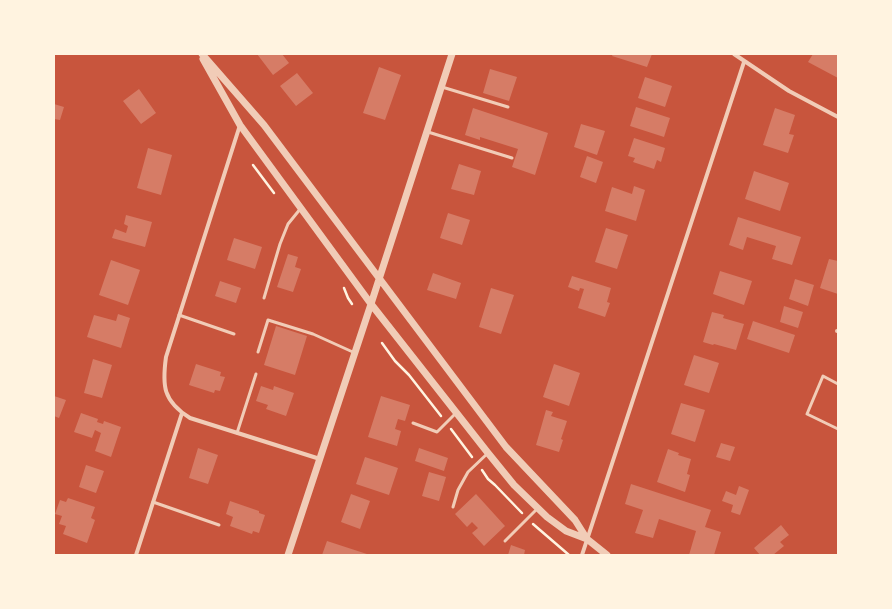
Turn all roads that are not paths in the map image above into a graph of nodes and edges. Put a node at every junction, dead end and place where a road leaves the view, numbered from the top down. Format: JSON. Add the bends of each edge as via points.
{"nodes":[{"id":1,"x":201,"y":54,"type":"edge"},
{"id":2,"x":452,"y":54,"type":"edge"},
{"id":3,"x":734,"y":54,"type":"edge"},
{"id":4,"x":744,"y":62,"type":"junction"},
{"id":5,"x":442,"y":87,"type":"junction"},
{"id":6,"x":508,"y":108,"type":"dead end"},
{"id":7,"x":838,"y":117,"type":"edge"},
{"id":8,"x":240,"y":126,"type":"junction"},
{"id":9,"x":427,"y":132,"type":"junction"},
{"id":10,"x":512,"y":158,"type":"dead end"},
{"id":11,"x":301,"y":208,"type":"junction"},
{"id":12,"x":379,"y":278,"type":"junction"},
{"id":13,"x":264,"y":298,"type":"dead end"},
{"id":14,"x":371,"y":304,"type":"junction"},
{"id":15,"x":179,"y":315,"type":"junction"},
{"id":16,"x":234,"y":334,"type":"dead end"},
{"id":17,"x":258,"y":352,"type":"dead end"},
{"id":18,"x":355,"y":353,"type":"junction"},
{"id":19,"x":256,"y":374,"type":"dead end"},
{"id":20,"x":838,"y":384,"type":"edge"},
{"id":21,"x":182,"y":413,"type":"junction"},
{"id":22,"x":456,"y":413,"type":"junction"},
{"id":23,"x":413,"y":423,"type":"dead end"},
{"id":24,"x":838,"y":429,"type":"edge"},
{"id":25,"x":236,"y":433,"type":"junction"},
{"id":26,"x":488,"y":453,"type":"junction"},
{"id":27,"x":320,"y":459,"type":"junction"},
{"id":28,"x":153,"y":502,"type":"junction"},
{"id":29,"x":453,"y":507,"type":"dead end"},
{"id":30,"x":538,"y":508,"type":"junction"},
{"id":31,"x":219,"y":525,"type":"dead end"},
{"id":32,"x":587,"y":539,"type":"junction"},
{"id":33,"x":505,"y":541,"type":"dead end"},
{"id":34,"x":136,"y":555,"type":"edge"},
{"id":35,"x":288,"y":555,"type":"edge"},
{"id":36,"x":582,"y":555,"type":"edge"},
{"id":37,"x":607,"y":555,"type":"edge"}],
"edges":[{"from":1,"to":8,"type":"street"},
{"from":1,"to":12,"type":"street","via":[[264,124]]},
{"from":2,"to":5,"type":"street"},
{"from":3,"to":4,"type":"street"},
{"from":4,"to":7,"type":"street","via":[[789,92]]},
{"from":4,"to":32,"type":"street"},
{"from":5,"to":6,"type":"lane"},
{"from":5,"to":9,"type":"street"},
{"from":8,"to":11,"type":"street"},
{"from":8,"to":15,"type":"street"},
{"from":9,"to":10,"type":"lane"},
{"from":9,"to":12,"type":"street"},
{"from":11,"to":13,"type":"lane","via":[[288,224]]},
{"from":11,"to":14,"type":"street"},
{"from":12,"to":14,"type":"street"},
{"from":12,"to":32,"type":"street","via":[[506,447],[575,520]]},
{"from":14,"to":18,"type":"street"},
{"from":14,"to":22,"type":"street"},
{"from":15,"to":16,"type":"lane"},
{"from":15,"to":21,"type":"street","via":[[166,357],[164,386],[170,401]]},
{"from":17,"to":18,"type":"lane","via":[[268,320],[313,334]]},
{"from":18,"to":27,"type":"street"},
{"from":19,"to":25,"type":"lane"},
{"from":20,"to":24,"type":"lane","via":[[823,376],[807,414]]},
{"from":21,"to":25,"type":"street"},
{"from":21,"to":28,"type":"street"},
{"from":22,"to":23,"type":"lane","via":[[437,432]]},
{"from":22,"to":26,"type":"street"},
{"from":25,"to":27,"type":"street"},
{"from":26,"to":29,"type":"lane","via":[[468,472],[458,490]]},
{"from":26,"to":30,"type":"street","via":[[514,485]]},
{"from":27,"to":35,"type":"street"},
{"from":28,"to":31,"type":"lane"},
{"from":28,"to":34,"type":"street"},
{"from":30,"to":32,"type":"street","via":[[566,531]]},
{"from":30,"to":33,"type":"lane"},
{"from":32,"to":36,"type":"street"},
{"from":32,"to":37,"type":"street"}]}
